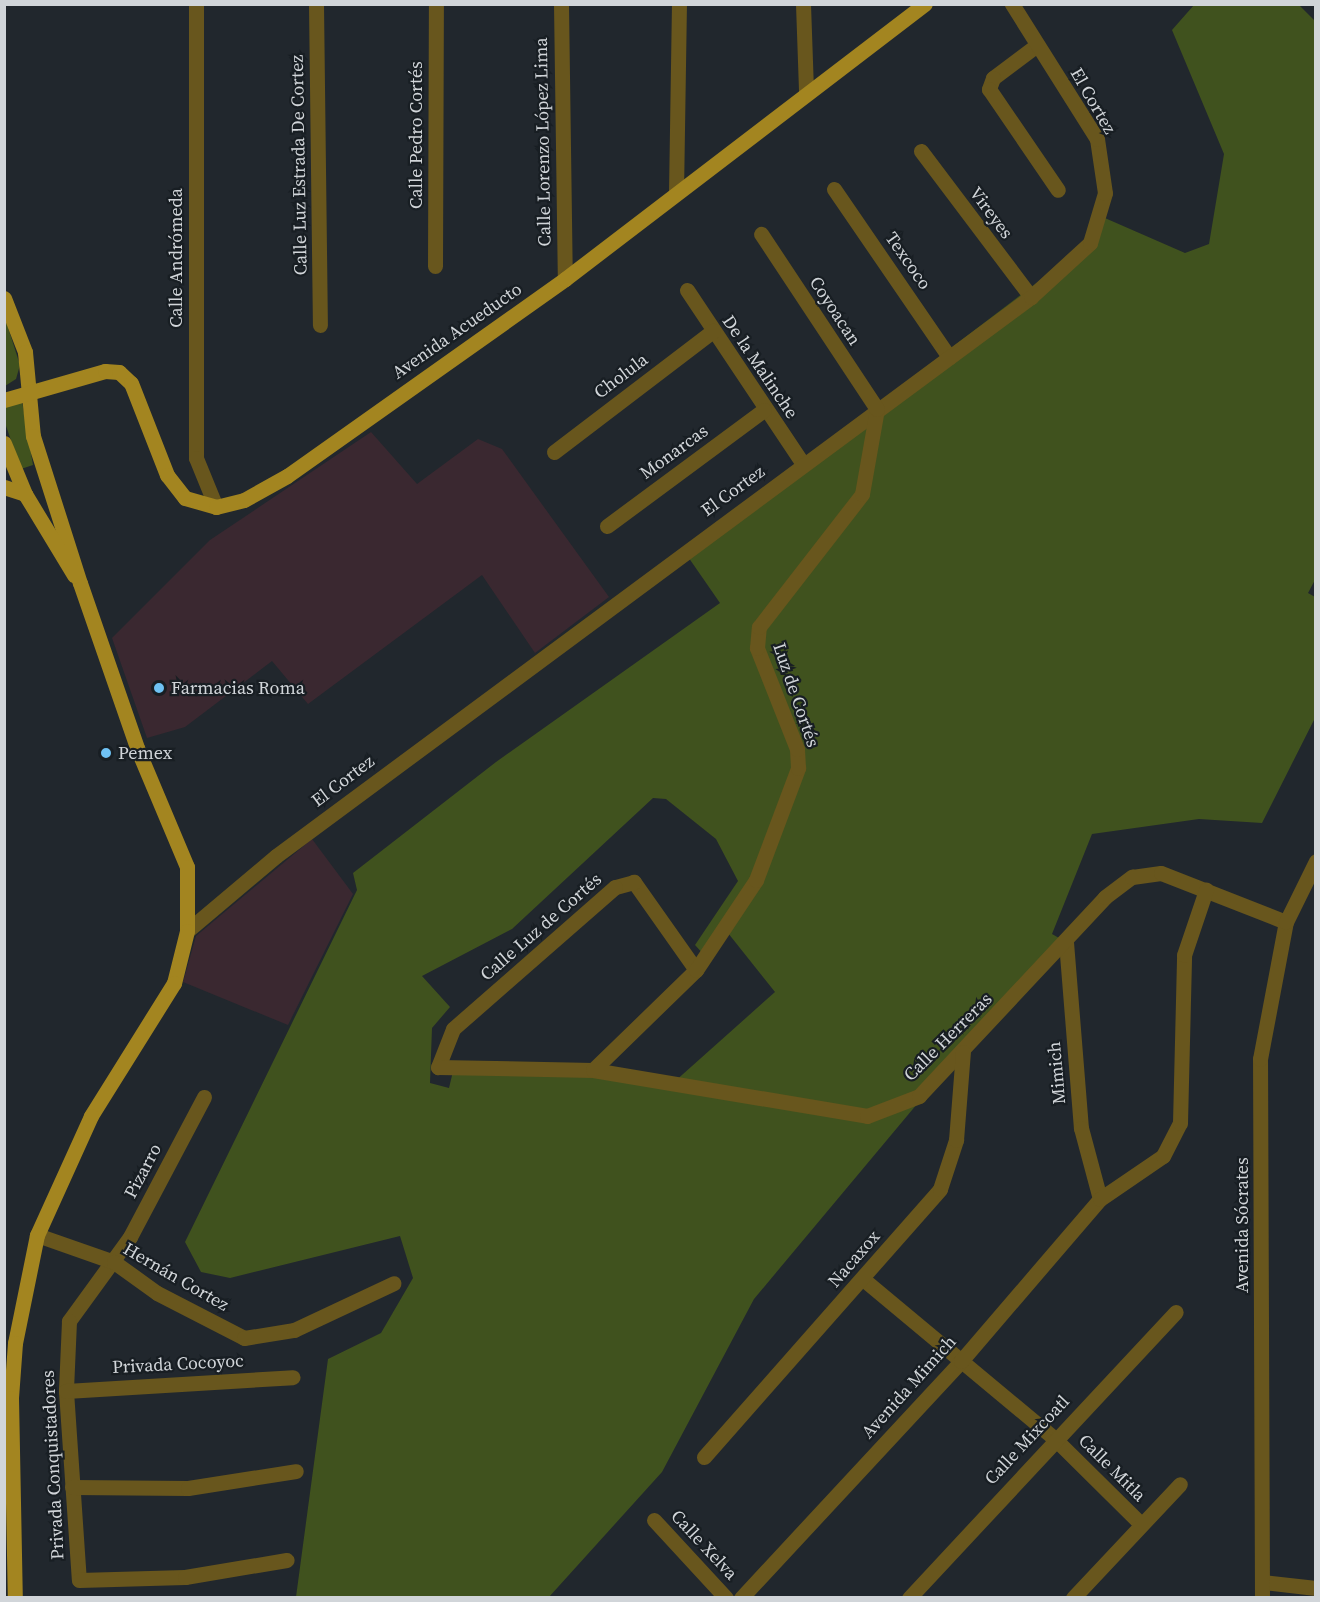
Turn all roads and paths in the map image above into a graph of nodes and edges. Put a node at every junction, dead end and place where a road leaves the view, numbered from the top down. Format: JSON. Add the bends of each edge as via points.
{"nodes":[{"id":1,"x":196,"y":4,"type":"edge"},
{"id":2,"x":316,"y":4,"type":"edge"},
{"id":3,"x":436,"y":4,"type":"edge"},
{"id":4,"x":561,"y":4,"type":"edge"},
{"id":5,"x":679,"y":4,"type":"edge"},
{"id":6,"x":804,"y":4,"type":"edge"},
{"id":7,"x":925,"y":4,"type":"edge"},
{"id":8,"x":1012,"y":4,"type":"edge"},
{"id":9,"x":1037,"y":45,"type":"junction"},
{"id":10,"x":806,"y":91,"type":"junction"},
{"id":11,"x":921,"y":151,"type":"dead end"},
{"id":12,"x":834,"y":189,"type":"dead end"},
{"id":13,"x":1058,"y":189,"type":"dead end"},
{"id":14,"x":676,"y":192,"type":"junction"},
{"id":15,"x":761,"y":234,"type":"dead end"},
{"id":16,"x":435,"y":266,"type":"dead end"},
{"id":17,"x":565,"y":279,"type":"junction"},
{"id":18,"x":687,"y":290,"type":"dead end"},
{"id":19,"x":1031,"y":297,"type":"junction"},
{"id":20,"x":6,"y":303,"type":"edge"},
{"id":21,"x":320,"y":325,"type":"dead end"},
{"id":22,"x":713,"y":331,"type":"junction"},
{"id":23,"x":949,"y":357,"type":"junction"},
{"id":24,"x":28,"y":392,"type":"junction"},
{"id":25,"x":4,"y":400,"type":"edge"},
{"id":26,"x":877,"y":409,"type":"junction"},
{"id":27,"x":764,"y":410,"type":"junction"},
{"id":28,"x":4,"y":443,"type":"edge"},
{"id":29,"x":554,"y":452,"type":"dead end"},
{"id":30,"x":803,"y":464,"type":"junction"},
{"id":31,"x":4,"y":487,"type":"edge"},
{"id":32,"x":25,"y":494,"type":"junction"},
{"id":33,"x":216,"y":507,"type":"junction"},
{"id":34,"x":606,"y":526,"type":"dead end"},
{"id":35,"x":80,"y":583,"type":"junction"},
{"id":36,"x":1316,"y":861,"type":"edge"},
{"id":37,"x":1206,"y":890,"type":"junction"},
{"id":38,"x":1286,"y":922,"type":"junction"},
{"id":39,"x":188,"y":931,"type":"junction"},
{"id":40,"x":1066,"y":942,"type":"junction"},
{"id":41,"x":696,"y":970,"type":"junction"},
{"id":42,"x":963,"y":1052,"type":"junction"},
{"id":43,"x":438,"y":1067,"type":"joint"},
{"id":44,"x":593,"y":1070,"type":"junction"},
{"id":45,"x":204,"y":1097,"type":"dead end"},
{"id":46,"x":1100,"y":1199,"type":"junction"},
{"id":47,"x":37,"y":1235,"type":"junction"},
{"id":48,"x":114,"y":1262,"type":"junction"},
{"id":49,"x":863,"y":1279,"type":"junction"},
{"id":50,"x":394,"y":1282,"type":"dead end"},
{"id":51,"x":1176,"y":1312,"type":"dead end"},
{"id":52,"x":960,"y":1361,"type":"junction"},
{"id":53,"x":293,"y":1377,"type":"dead end"},
{"id":54,"x":66,"y":1391,"type":"junction"},
{"id":55,"x":1055,"y":1439,"type":"junction"},
{"id":56,"x":704,"y":1456,"type":"dead end"},
{"id":57,"x":296,"y":1471,"type":"dead end"},
{"id":58,"x":1180,"y":1484,"type":"dead end"},
{"id":59,"x":72,"y":1487,"type":"junction"},
{"id":60,"x":654,"y":1520,"type":"dead end"},
{"id":61,"x":1141,"y":1524,"type":"junction"},
{"id":62,"x":8,"y":1558,"type":"edge"},
{"id":63,"x":287,"y":1560,"type":"dead end"},
{"id":64,"x":1263,"y":1582,"type":"junction"},
{"id":65,"x":1316,"y":1588,"type":"edge"},
{"id":66,"x":15,"y":1598,"type":"edge"},
{"id":67,"x":726,"y":1598,"type":"edge"},
{"id":68,"x":741,"y":1598,"type":"edge"},
{"id":69,"x":909,"y":1598,"type":"edge"},
{"id":70,"x":1073,"y":1598,"type":"edge"},
{"id":71,"x":1263,"y":1598,"type":"edge"}],
"edges":[{"from":1,"to":33,"type":"street","name":"Calle Andrómeda","via":[[196,458]]},
{"from":2,"to":21,"type":"street","name":"Calle Luz Estrada De Cortez"},
{"from":3,"to":16,"type":"street","name":"Calle Pedro Cortés"},
{"from":4,"to":17,"type":"street","name":"Calle Lorenzo López Lima"},
{"from":5,"to":14,"type":"street"},
{"from":6,"to":10,"type":"street"},
{"from":7,"to":10,"type":"main road","name":"Avenida Acueducto"},
{"from":8,"to":9,"type":"street","name":"El Cortez"},
{"from":9,"to":13,"type":"street","via":[[993,78],[989,89]]},
{"from":9,"to":19,"type":"street","name":"El Cortez","via":[[1097,139],[1105,193],[1090,243]]},
{"from":10,"to":14,"type":"main road","name":"Avenida Acueducto"},
{"from":11,"to":19,"type":"street","name":"Vireyes"},
{"from":12,"to":23,"type":"street","name":"Texcoco"},
{"from":14,"to":17,"type":"main road","name":"Avenida Acueducto"},
{"from":15,"to":26,"type":"street","name":"Coyoacan"},
{"from":17,"to":33,"type":"main road","name":"Avenida Acueducto","via":[[287,476],[244,500]]},
{"from":18,"to":22,"type":"street","name":"De la Malinche"},
{"from":19,"to":23,"type":"street","name":"El Cortez"},
{"from":20,"to":24,"type":"main road","via":[[25,352]]},
{"from":22,"to":27,"type":"street","name":"De la Malinche"},
{"from":22,"to":29,"type":"street","name":"Cholula"},
{"from":23,"to":26,"type":"street","name":"El Cortez"},
{"from":24,"to":25,"type":"main road"},
{"from":24,"to":33,"type":"main road","via":[[105,371],[119,372],[131,383],[167,475],[184,498]]},
{"from":24,"to":35,"type":"main road","via":[[33,436]]},
{"from":26,"to":30,"type":"street","name":"El Cortez"},
{"from":26,"to":41,"type":"street","name":"Luz de Cortés","via":[[862,494],[759,627],[757,648],[797,749],[798,768],[756,880]]},
{"from":27,"to":30,"type":"street","name":"De la Malinche"},
{"from":27,"to":34,"type":"street","name":"Monarcas"},
{"from":28,"to":32,"type":"main road"},
{"from":30,"to":39,"type":"street","name":"El Cortez","via":[[256,870]]},
{"from":31,"to":32,"type":"main road"},
{"from":32,"to":35,"type":"main road"},
{"from":35,"to":39,"type":"main road","via":[[137,748],[187,867]]},
{"from":36,"to":38,"type":"street","name":"Avenida Sócrates"},
{"from":37,"to":38,"type":"street","name":"Calle Herreras"},
{"from":37,"to":40,"type":"street","name":"Calle Herreras","via":[[1161,873],[1132,877],[1105,897]]},
{"from":37,"to":46,"type":"street","name":"Avenida Mimich","via":[[1184,955],[1180,1123],[1163,1156]]},
{"from":38,"to":64,"type":"street","name":"Avenida Sócrates","via":[[1260,1059]]},
{"from":39,"to":47,"type":"main road","via":[[174,983],[91,1116]]},
{"from":40,"to":42,"type":"street","name":"Calle Herreras"},
{"from":40,"to":46,"type":"street","name":"Mimich","via":[[1081,1128]]},
{"from":41,"to":43,"type":"street","name":"Calle Luz de Cortés","via":[[634,882],[615,887],[453,1029]]},
{"from":41,"to":44,"type":"street","name":"Luz de Cortés"},
{"from":42,"to":44,"type":"street","name":"Calle Herreras","via":[[919,1096],[867,1116]]},
{"from":42,"to":49,"type":"street","name":"Nacaxox","via":[[956,1140],[940,1189]]},
{"from":43,"to":44,"type":"street","name":"Calle Herreras"},
{"from":45,"to":48,"type":"street","name":"Pizarro"},
{"from":46,"to":52,"type":"street","name":"Avenida Mimich"},
{"from":47,"to":48,"type":"street","name":"Hernán Cortez"},
{"from":47,"to":62,"type":"main road","via":[[15,1343]]},
{"from":48,"to":50,"type":"street","name":"Hernán Cortez","via":[[157,1293],[244,1338],[294,1330]]},
{"from":48,"to":54,"type":"street","name":"Privada Conquistadores","via":[[69,1321]]},
{"from":49,"to":52,"type":"street","name":"Calle Mitla"},
{"from":49,"to":56,"type":"street","name":"Nacaxox"},
{"from":51,"to":55,"type":"street","name":"Calle Mixcoatl"},
{"from":52,"to":55,"type":"street","name":"Calle Mitla"},
{"from":52,"to":68,"type":"street","name":"Avenida Mimich"},
{"from":53,"to":54,"type":"street","name":"Privada Cocoyoc"},
{"from":54,"to":59,"type":"street","name":"Privada Conquistadores"},
{"from":55,"to":61,"type":"street","name":"Calle Mitla"},
{"from":55,"to":69,"type":"street","name":"Calle Mixcoatl"},
{"from":57,"to":59,"type":"street","via":[[188,1488]]},
{"from":58,"to":61,"type":"street"},
{"from":59,"to":63,"type":"street","name":"Privada Conquistadores","via":[[79,1580],[185,1577]]},
{"from":60,"to":67,"type":"street","name":"Calle Xelva"},
{"from":61,"to":70,"type":"street"},
{"from":62,"to":66,"type":"main road"},
{"from":64,"to":65,"type":"street"},
{"from":64,"to":71,"type":"street","name":"Avenida Sócrates"}]}
